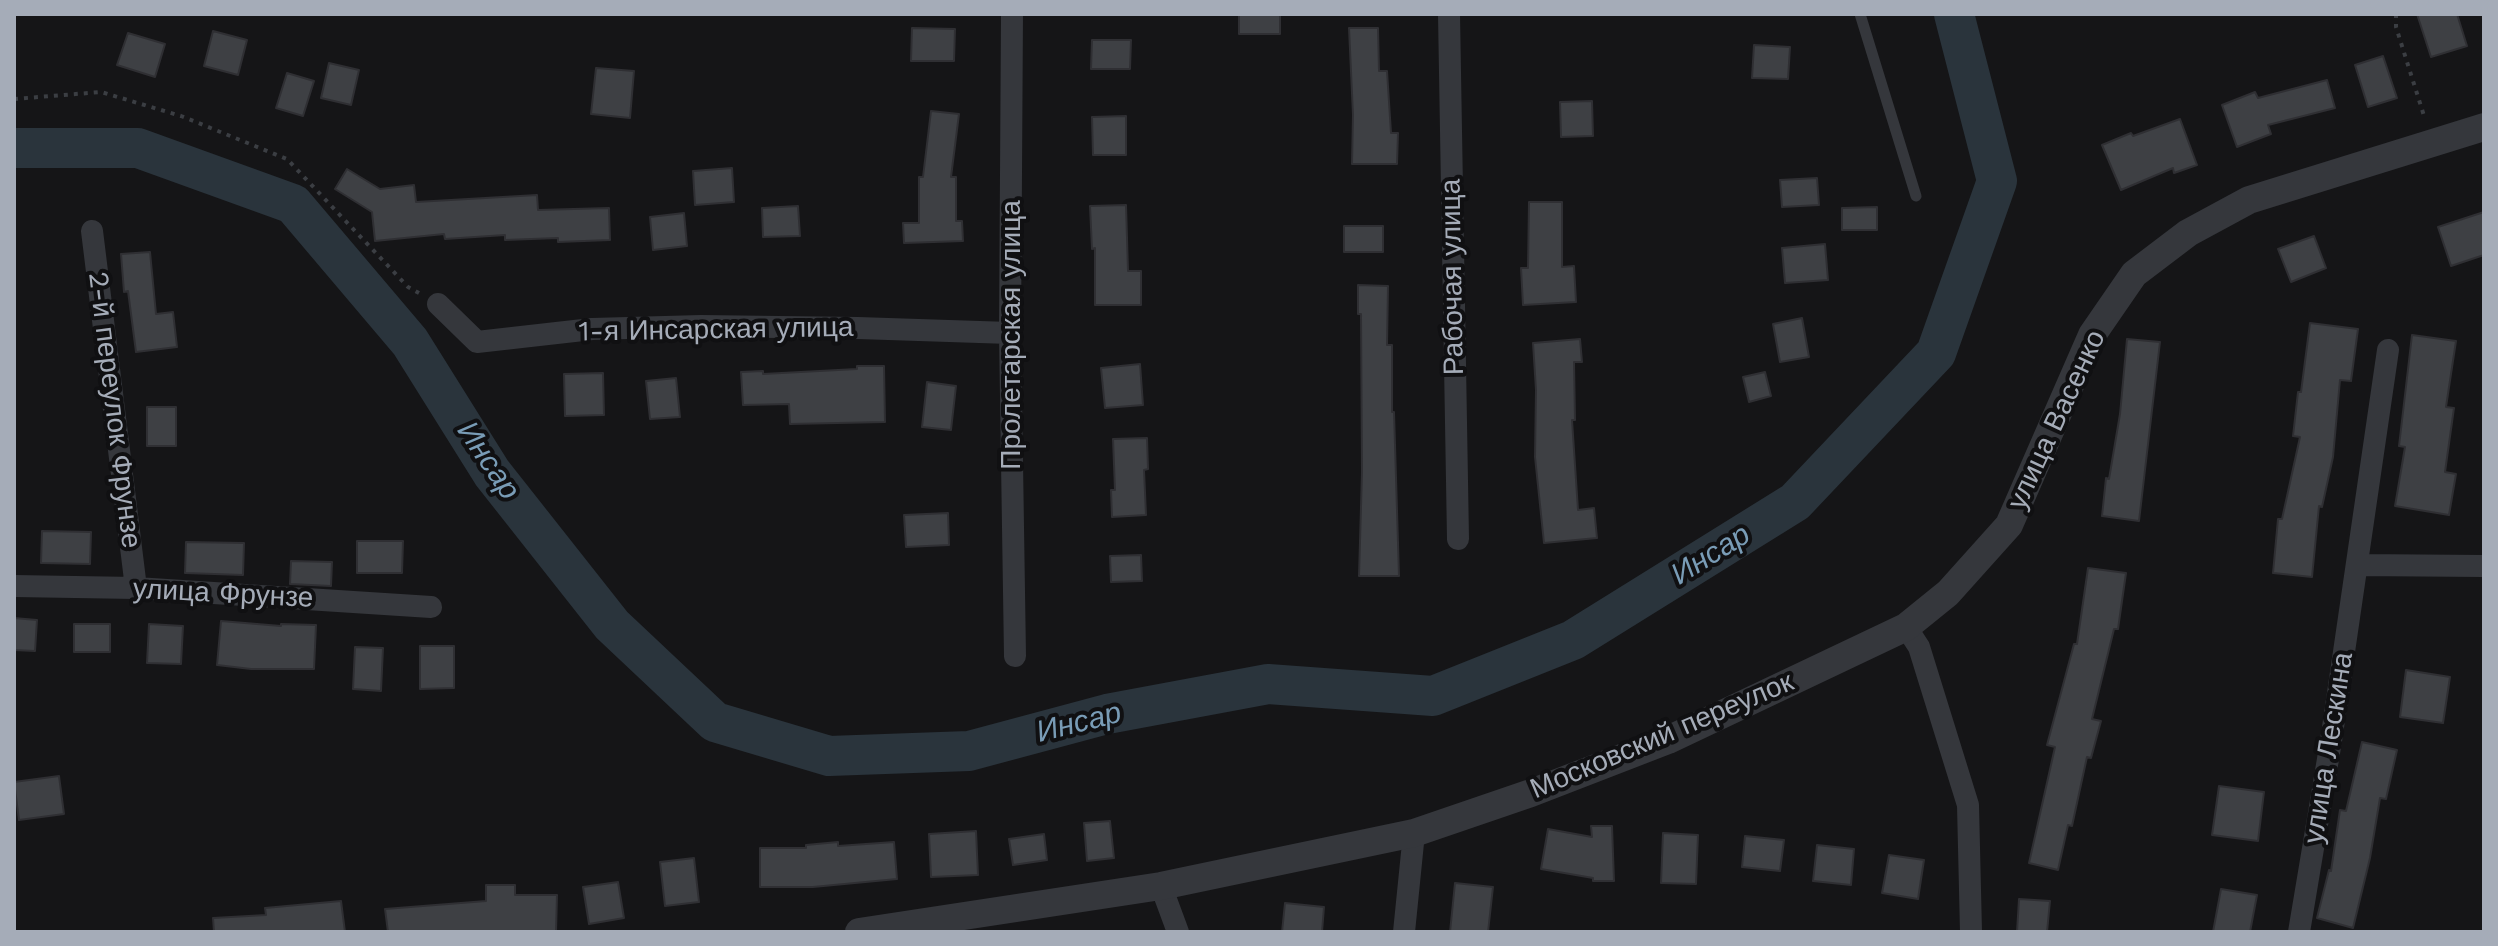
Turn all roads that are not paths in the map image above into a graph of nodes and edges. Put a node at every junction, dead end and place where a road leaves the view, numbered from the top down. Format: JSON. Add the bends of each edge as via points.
{"nodes":[{"id":1,"x":1012,"y":14,"type":"edge"},
{"id":2,"x":1449,"y":14,"type":"edge"},
{"id":3,"x":1860,"y":14,"type":"edge"},
{"id":4,"x":2484,"y":127,"type":"edge"},
{"id":5,"x":1916,"y":196,"type":"dead end"},
{"id":6,"x":92,"y":231,"type":"dead end"},
{"id":7,"x":438,"y":304,"type":"road end"},
{"id":8,"x":1010,"y":333,"type":"junction"},
{"id":9,"x":2388,"y":350,"type":"dead end"},
{"id":10,"x":1458,"y":539,"type":"dead end"},
{"id":11,"x":2357,"y":565,"type":"junction"},
{"id":12,"x":2484,"y":566,"type":"edge"},
{"id":13,"x":14,"y":586,"type":"edge"},
{"id":14,"x":136,"y":588,"type":"junction"},
{"id":15,"x":431,"y":607,"type":"dead end"},
{"id":16,"x":1906,"y":627,"type":"junction"},
{"id":17,"x":1015,"y":656,"type":"dead end"},
{"id":18,"x":1414,"y":833,"type":"junction"},
{"id":19,"x":1161,"y":886,"type":"junction"},
{"id":20,"x":859,"y":932,"type":"edge"},
{"id":21,"x":1178,"y":932,"type":"edge"},
{"id":22,"x":1404,"y":932,"type":"edge"},
{"id":23,"x":1971,"y":932,"type":"edge"},
{"id":24,"x":2299,"y":932,"type":"edge"}],
"edges":[{"from":1,"to":8,"type":"street","name":"Пролетарская улица"},
{"from":2,"to":10,"type":"street","name":"Рабочая улица"},
{"from":3,"to":5,"type":"lane"},
{"from":4,"to":16,"type":"street","name":"улица Васенко","via":[[2249,200],[2188,233],[2134,274],[2092,335],[2009,525],[1948,593]]},
{"from":6,"to":14,"type":"street","name":"2-й переулок Фрунзе"},
{"from":7,"to":8,"type":"street","name":"1-я Инсарская улица","via":[[477,342],[592,329],[701,326]]},
{"from":8,"to":17,"type":"street","name":"Пролетарская улица"},
{"from":9,"to":11,"type":"street","name":"улица Лескина"},
{"from":11,"to":12,"type":"street"},
{"from":11,"to":24,"type":"street","name":"улица Лескина"},
{"from":13,"to":14,"type":"street","name":"улица Фрунзе"},
{"from":14,"to":15,"type":"street","name":"улица Фрунзе"},
{"from":16,"to":18,"type":"street","name":"Московский переулок","via":[[1668,740]]},
{"from":16,"to":23,"type":"street","via":[[1919,647],[1968,805]]},
{"from":18,"to":19,"type":"street","name":"Московский переулок"},
{"from":18,"to":22,"type":"street"},
{"from":19,"to":20,"type":"street","name":"Московский переулок"},
{"from":19,"to":21,"type":"street"}]}
